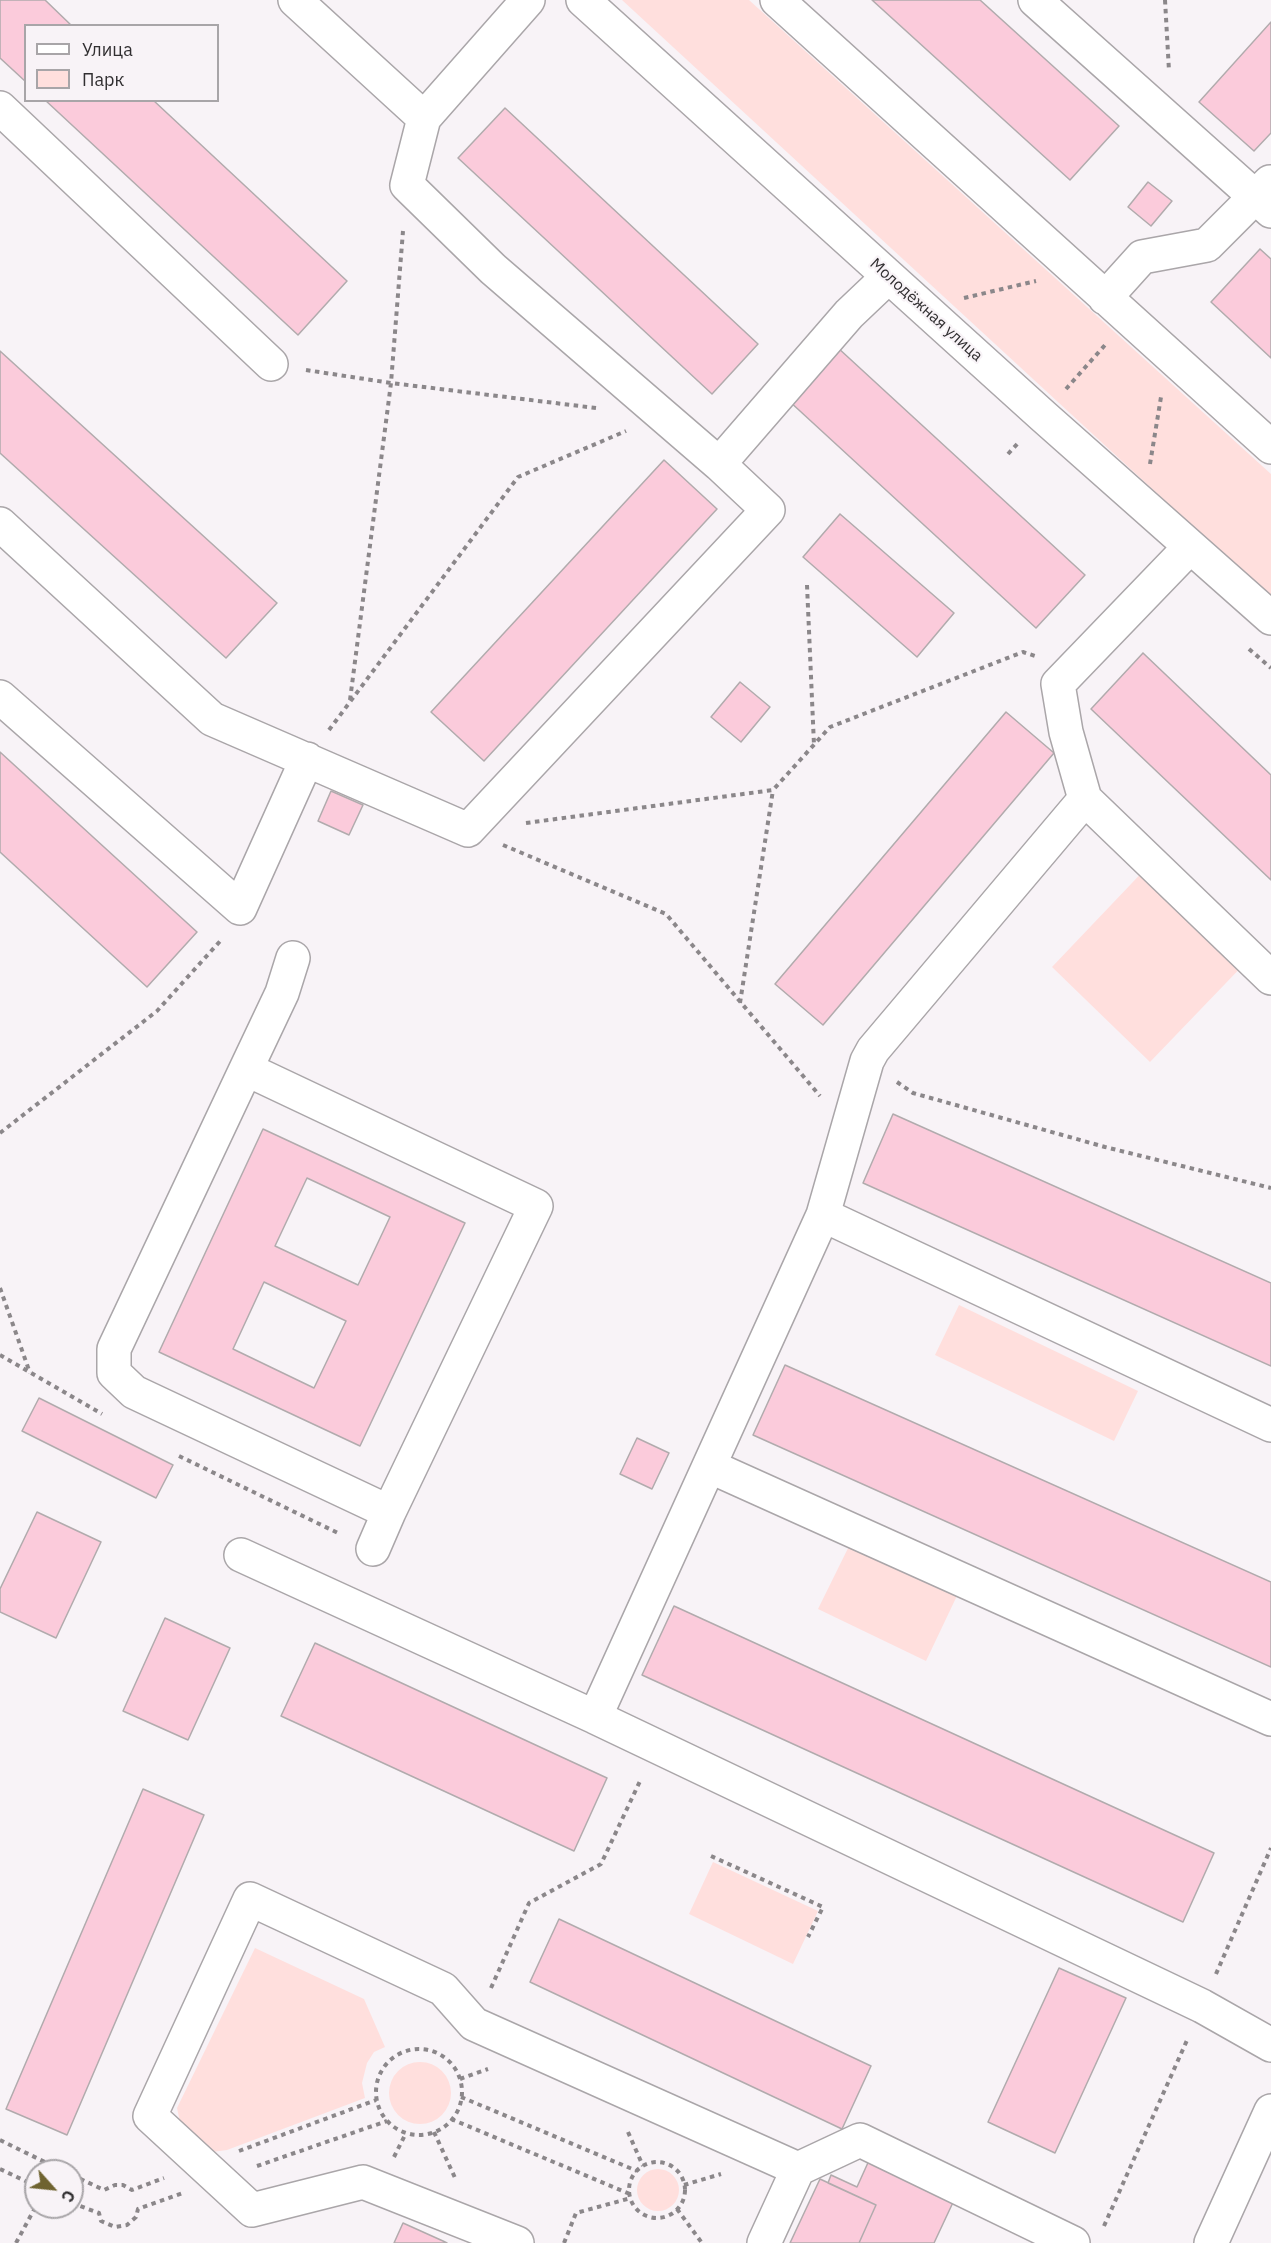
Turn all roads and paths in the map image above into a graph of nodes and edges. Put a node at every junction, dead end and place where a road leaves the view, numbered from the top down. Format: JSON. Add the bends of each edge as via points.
{"nodes":[{"id":1,"x":295,"y":0,"type":"edge"},
{"id":2,"x":528,"y":0,"type":"edge"},
{"id":3,"x":584,"y":0,"type":"edge"},
{"id":4,"x":777,"y":0,"type":"edge"},
{"id":5,"x":1035,"y":0,"type":"edge"},
{"id":6,"x":1165,"y":0,"type":"edge"},
{"id":7,"x":0,"y":108,"type":"edge"},
{"id":8,"x":424,"y":118,"type":"junction"},
{"id":9,"x":1172,"y":122,"type":"junction"},
{"id":10,"x":407,"y":185,"type":"junction"},
{"id":11,"x":1266,"y":196,"type":"edge"},
{"id":12,"x":1075,"y":272,"type":"junction"},
{"id":13,"x":888,"y":277,"type":"junction"},
{"id":14,"x":923,"y":308,"type":"junction"},
{"id":15,"x":1117,"y":308,"type":"junction"},
{"id":16,"x":1160,"y":346,"type":"junction"},
{"id":17,"x":271,"y":364,"type":"joint"},
{"id":18,"x":391,"y":383,"type":"junction"},
{"id":19,"x":604,"y":408,"type":"dead end"},
{"id":20,"x":663,"y":416,"type":"junction"},
{"id":21,"x":1042,"y":416,"type":"junction"},
{"id":22,"x":1271,"y":447,"type":"edge"},
{"id":23,"x":1008,"y":454,"type":"dead end"},
{"id":24,"x":719,"y":464,"type":"junction"},
{"id":25,"x":1148,"y":510,"type":"junction"},
{"id":26,"x":0,"y":524,"type":"edge"},
{"id":27,"x":1190,"y":547,"type":"junction"},
{"id":28,"x":807,"y":585,"type":"dead end"},
{"id":29,"x":1271,"y":618,"type":"edge"},
{"id":30,"x":1245,"y":645,"type":"dead end"},
{"id":31,"x":1271,"y":668,"type":"edge"},
{"id":32,"x":1071,"y":670,"type":"junction"},
{"id":33,"x":0,"y":697,"type":"edge"},
{"id":34,"x":350,"y":701,"type":"junction"},
{"id":35,"x":814,"y":746,"type":"junction"},
{"id":36,"x":306,"y":759,"type":"junction"},
{"id":37,"x":773,"y":790,"type":"junction"},
{"id":38,"x":1085,"y":800,"type":"junction"},
{"id":39,"x":468,"y":830,"type":"junction"},
{"id":40,"x":240,"y":908,"type":"junction"},
{"id":41,"x":293,"y":958,"type":"dead end"},
{"id":42,"x":1271,"y":978,"type":"edge"},
{"id":43,"x":740,"y":1003,"type":"junction"},
{"id":44,"x":867,"y":1061,"type":"junction"},
{"id":45,"x":246,"y":1069,"type":"junction"},
{"id":46,"x":848,"y":1128,"type":"junction"},
{"id":47,"x":0,"y":1133,"type":"edge"},
{"id":48,"x":1271,"y":1188,"type":"edge"},
{"id":49,"x":823,"y":1215,"type":"junction"},
{"id":50,"x":0,"y":1288,"type":"edge"},
{"id":51,"x":30,"y":1374,"type":"dead end"},
{"id":52,"x":1271,"y":1425,"type":"edge"},
{"id":53,"x":709,"y":1466,"type":"junction"},
{"id":54,"x":389,"y":1512,"type":"junction"},
{"id":55,"x":373,"y":1549,"type":"dead end"},
{"id":56,"x":241,"y":1555,"type":"dead end"},
{"id":57,"x":596,"y":1717,"type":"junction"},
{"id":58,"x":1271,"y":1719,"type":"edge"},
{"id":59,"x":657,"y":1746,"type":"junction"},
{"id":60,"x":1271,"y":1848,"type":"edge"},
{"id":61,"x":711,"y":1856,"type":"dead end"},
{"id":62,"x":808,"y":1937,"type":"dead end"},
{"id":63,"x":1202,"y":2006,"type":"junction"},
{"id":64,"x":474,"y":2024,"type":"junction"},
{"id":65,"x":1271,"y":2046,"type":"edge"},
{"id":66,"x":461,"y":2097,"type":"junction"},
{"id":67,"x":1270,"y":2118,"type":"edge"},
{"id":68,"x":451,"y":2119,"type":"junction"},
{"id":69,"x":0,"y":2140,"type":"edge"},
{"id":70,"x":39,"y":2159,"type":"edge"},
{"id":71,"x":0,"y":2169,"type":"edge"},
{"id":72,"x":798,"y":2169,"type":"junction"},
{"id":73,"x":638,"y":2171,"type":"junction"},
{"id":74,"x":24,"y":2180,"type":"edge"},
{"id":75,"x":631,"y":2196,"type":"junction"},
{"id":76,"x":677,"y":2209,"type":"junction"},
{"id":77,"x":29,"y":2219,"type":"edge"},
{"id":78,"x":1087,"y":2238,"type":"edge"},
{"id":79,"x":16,"y":2243,"type":"edge"},
{"id":80,"x":517,"y":2243,"type":"edge"},
{"id":81,"x":564,"y":2243,"type":"edge"},
{"id":82,"x":702,"y":2243,"type":"edge"},
{"id":83,"x":764,"y":2243,"type":"edge"},
{"id":84,"x":1211,"y":2243,"type":"edge"}],
"edges":[{"from":1,"to":8,"type":"street"},
{"from":2,"to":8,"type":"street"},
{"from":3,"to":13,"type":"street","name":"Молодёжная улица"},
{"from":4,"to":12,"type":"street"},
{"from":5,"to":9,"type":"street"},
{"from":6,"to":9,"type":"path"},
{"from":7,"to":17,"type":"street"},
{"from":8,"to":10,"type":"street"},
{"from":9,"to":11,"type":"street"},
{"from":10,"to":18,"type":"path"},
{"from":10,"to":20,"type":"street","via":[[493,268]]},
{"from":11,"to":15,"type":"street","via":[[1207,245],[1142,257]]},
{"from":12,"to":14,"type":"path"},
{"from":12,"to":15,"type":"street"},
{"from":13,"to":14,"type":"street","name":"Молодёжная улица"},
{"from":13,"to":24,"type":"street","via":[[849,314]]},
{"from":14,"to":21,"type":"street","name":"Молодёжная улица"},
{"from":15,"to":16,"type":"street"},
{"from":15,"to":21,"type":"path"},
{"from":16,"to":22,"type":"street"},
{"from":16,"to":25,"type":"path","via":[[1165,378],[1146,484]]},
{"from":17,"to":18,"type":"path"},
{"from":18,"to":19,"type":"path"},
{"from":18,"to":34,"type":"path"},
{"from":20,"to":24,"type":"street"},
{"from":20,"to":34,"type":"path","via":[[518,477]]},
{"from":21,"to":23,"type":"path"},
{"from":21,"to":25,"type":"street","name":"Молодёжная улица"},
{"from":24,"to":39,"type":"street","via":[[768,510]]},
{"from":25,"to":27,"type":"street","name":"Молодёжная улица"},
{"from":26,"to":36,"type":"street","via":[[212,719]]},
{"from":27,"to":29,"type":"street","name":"Молодёжная улица"},
{"from":27,"to":32,"type":"street"},
{"from":28,"to":35,"type":"path"},
{"from":30,"to":31,"type":"path"},
{"from":32,"to":35,"type":"path","via":[[1023,652],[830,727]]},
{"from":32,"to":38,"type":"street","via":[[1058,684],[1066,732]]},
{"from":33,"to":40,"type":"street"},
{"from":34,"to":36,"type":"path"},
{"from":35,"to":37,"type":"path"},
{"from":36,"to":39,"type":"street"},
{"from":36,"to":40,"type":"street"},
{"from":37,"to":39,"type":"path"},
{"from":37,"to":43,"type":"path"},
{"from":38,"to":42,"type":"street"},
{"from":38,"to":44,"type":"street"},
{"from":39,"to":43,"type":"path","via":[[666,914]]},
{"from":40,"to":47,"type":"path","via":[[221,940],[157,1011]]},
{"from":41,"to":45,"type":"street","via":[[282,993]]},
{"from":43,"to":46,"type":"path"},
{"from":44,"to":46,"type":"street"},
{"from":44,"to":48,"type":"path","via":[[913,1093]]},
{"from":45,"to":54,"type":"street","via":[[114,1349],[114,1373],[134,1392]]},
{"from":45,"to":54,"type":"street","via":[[536,1206]]},
{"from":46,"to":49,"type":"street"},
{"from":49,"to":52,"type":"street"},
{"from":49,"to":53,"type":"street"},
{"from":50,"to":51,"type":"path"},
{"from":53,"to":57,"type":"street"},
{"from":53,"to":58,"type":"street"},
{"from":54,"to":55,"type":"street"},
{"from":56,"to":57,"type":"street"},
{"from":57,"to":59,"type":"street"},
{"from":59,"to":63,"type":"street"},
{"from":59,"to":64,"type":"path","via":[[601,1864],[530,1903]]},
{"from":60,"to":63,"type":"path"},
{"from":61,"to":62,"type":"path","via":[[823,1908]]},
{"from":63,"to":65,"type":"street"},
{"from":63,"to":78,"type":"path"},
{"from":64,"to":72,"type":"street"},
{"from":64,"to":80,"type":"street","via":[[443,1989],[250,1899],[150,2116],[252,2210],[363,2182]]},
{"from":66,"to":68,"type":"path","via":[[461,2105]]},
{"from":66,"to":68,"type":"path","via":[[462,2082],[452,2062],[433,2050],[410,2049],[390,2059],[378,2078],[376,2100],[387,2121],[406,2133],[428,2134]]},
{"from":66,"to":73,"type":"path"},
{"from":67,"to":84,"type":"street"},
{"from":68,"to":75,"type":"path"},
{"from":69,"to":70,"type":"path"},
{"from":71,"to":74,"type":"path"},
{"from":72,"to":78,"type":"street","via":[[860,2140]]},
{"from":72,"to":83,"type":"street"},
{"from":73,"to":75,"type":"path","via":[[632,2178]]},
{"from":73,"to":76,"type":"path","via":[[651,2163],[675,2168],[683,2178],[685,2190]]},
{"from":75,"to":76,"type":"path","via":[[640,2212],[651,2217],[664,2218]]},
{"from":75,"to":81,"type":"path","via":[[576,2213]]},
{"from":76,"to":82,"type":"path"},
{"from":77,"to":79,"type":"path"}]}
